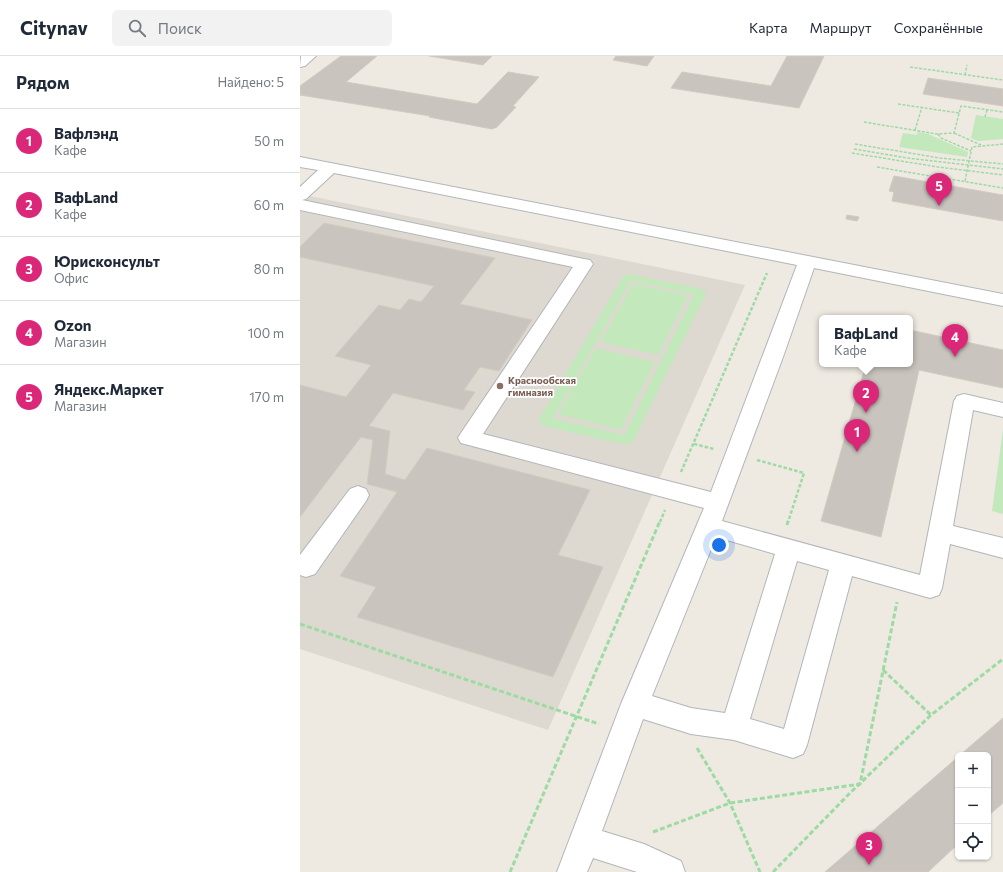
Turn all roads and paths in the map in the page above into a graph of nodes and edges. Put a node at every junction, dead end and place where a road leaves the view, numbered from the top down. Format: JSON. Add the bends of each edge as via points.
{"nodes":[{"id":1,"x":309,"y":56,"type":"edge"},
{"id":2,"x":300,"y":63,"type":"edge"},
{"id":3,"x":967,"y":65,"type":"dead end"},
{"id":4,"x":910,"y":67,"type":"dead end"},
{"id":5,"x":965,"y":75,"type":"junction"},
{"id":6,"x":1003,"y":80,"type":"edge"},
{"id":7,"x":898,"y":104,"type":"dead end"},
{"id":8,"x":922,"y":107,"type":"junction"},
{"id":9,"x":987,"y":110,"type":"junction"},
{"id":10,"x":1003,"y":112,"type":"edge"},
{"id":11,"x":959,"y":113,"type":"junction"},
{"id":12,"x":986,"y":117,"type":"dead end"},
{"id":13,"x":864,"y":122,"type":"dead end"},
{"id":14,"x":915,"y":130,"type":"junction"},
{"id":15,"x":954,"y":133,"type":"junction"},
{"id":16,"x":938,"y":134,"type":"junction"},
{"id":17,"x":855,"y":144,"type":"dead end"},
{"id":18,"x":1003,"y":144,"type":"edge"},
{"id":19,"x":982,"y":146,"type":"junction"},
{"id":20,"x":854,"y":149,"type":"dead end"},
{"id":21,"x":972,"y":151,"type":"junction"},
{"id":22,"x":852,"y":153,"type":"dead end"},
{"id":23,"x":969,"y":161,"type":"junction"},
{"id":24,"x":300,"y":162,"type":"edge"},
{"id":25,"x":1003,"y":164,"type":"edge"},
{"id":26,"x":968,"y":165,"type":"junction"},
{"id":27,"x":877,"y":166,"type":"dead end"},
{"id":28,"x":329,"y":169,"type":"junction"},
{"id":29,"x":1003,"y":169,"type":"edge"},
{"id":30,"x":967,"y":171,"type":"junction"},
{"id":31,"x":1003,"y":175,"type":"edge"},
{"id":32,"x":965,"y":182,"type":"junction"},
{"id":33,"x":1003,"y":188,"type":"edge"},
{"id":34,"x":300,"y":196,"type":"edge"},
{"id":35,"x":300,"y":205,"type":"edge"},
{"id":36,"x":804,"y":270,"type":"junction"},
{"id":37,"x":1003,"y":300,"type":"edge"},
{"id":38,"x":1003,"y":410,"type":"edge"},
{"id":39,"x":694,"y":444,"type":"junction"},
{"id":40,"x":736,"y":455,"type":"junction"},
{"id":41,"x":673,"y":491,"type":"junction"},
{"id":42,"x":358,"y":496,"type":"dead end"},
{"id":43,"x":718,"y":503,"type":"junction"},
{"id":44,"x":708,"y":526,"type":"junction"},
{"id":45,"x":940,"y":532,"type":"junction"},
{"id":46,"x":784,"y":548,"type":"junction"},
{"id":47,"x":1003,"y":548,"type":"edge"},
{"id":48,"x":843,"y":564,"type":"junction"},
{"id":49,"x":300,"y":565,"type":"edge"},
{"id":50,"x":901,"y":580,"type":"junction"},
{"id":51,"x":300,"y":624,"type":"edge"},
{"id":52,"x":1003,"y":659,"type":"edge"},
{"id":53,"x":882,"y":670,"type":"junction"},
{"id":54,"x":635,"y":704,"type":"junction"},
{"id":55,"x":931,"y":715,"type":"junction"},
{"id":56,"x":577,"y":717,"type":"junction"},
{"id":57,"x":734,"y":727,"type":"junction"},
{"id":58,"x":624,"y":733,"type":"junction"},
{"id":59,"x":695,"y":745,"type":"dead end"},
{"id":60,"x":860,"y":784,"type":"junction"},
{"id":61,"x":730,"y":802,"type":"junction"},
{"id":62,"x":653,"y":832,"type":"dead end"},
{"id":63,"x":585,"y":840,"type":"junction"},
{"id":64,"x":510,"y":872,"type":"edge"},
{"id":65,"x":572,"y":872,"type":"edge"},
{"id":66,"x":670,"y":872,"type":"edge"},
{"id":67,"x":760,"y":872,"type":"edge"},
{"id":68,"x":773,"y":872,"type":"edge"}],
"edges":[{"from":1,"to":2,"type":"street"},
{"from":3,"to":5,"type":"path"},
{"from":4,"to":5,"type":"path"},
{"from":5,"to":6,"type":"path"},
{"from":7,"to":8,"type":"path"},
{"from":8,"to":11,"type":"path"},
{"from":8,"to":14,"type":"path"},
{"from":9,"to":10,"type":"path"},
{"from":9,"to":11,"type":"path","via":[[961,106]]},
{"from":9,"to":12,"type":"path"},
{"from":11,"to":15,"type":"path"},
{"from":13,"to":14,"type":"path"},
{"from":14,"to":16,"type":"path"},
{"from":15,"to":16,"type":"path"},
{"from":15,"to":19,"type":"path"},
{"from":16,"to":21,"type":"path","via":[[941,138]]},
{"from":17,"to":23,"type":"path"},
{"from":18,"to":19,"type":"path"},
{"from":19,"to":21,"type":"path","via":[[972,147]]},
{"from":20,"to":26,"type":"path"},
{"from":21,"to":23,"type":"path"},
{"from":22,"to":30,"type":"path"},
{"from":23,"to":25,"type":"path"},
{"from":23,"to":26,"type":"path"},
{"from":24,"to":28,"type":"street"},
{"from":26,"to":29,"type":"path"},
{"from":26,"to":30,"type":"path"},
{"from":27,"to":32,"type":"path"},
{"from":28,"to":34,"type":"street"},
{"from":28,"to":36,"type":"street"},
{"from":30,"to":31,"type":"path"},
{"from":30,"to":32,"type":"path"},
{"from":32,"to":33,"type":"path"},
{"from":35,"to":41,"type":"street","via":[[584,264],[469,438]]},
{"from":36,"to":37,"type":"street"},
{"from":36,"to":39,"type":"path","via":[[768,271]]},
{"from":36,"to":40,"type":"street"},
{"from":38,"to":45,"type":"street","via":[[964,401]]},
{"from":39,"to":40,"type":"path"},
{"from":39,"to":41,"type":"path"},
{"from":40,"to":43,"type":"street"},
{"from":40,"to":46,"type":"path","via":[[804,473]]},
{"from":41,"to":43,"type":"street"},
{"from":41,"to":56,"type":"path"},
{"from":42,"to":49,"type":"street","via":[[306,567]]},
{"from":43,"to":44,"type":"street"},
{"from":44,"to":46,"type":"street"},
{"from":44,"to":54,"type":"street"},
{"from":45,"to":47,"type":"street"},
{"from":45,"to":50,"type":"street","via":[[930,588]]},
{"from":46,"to":48,"type":"street"},
{"from":46,"to":57,"type":"street"},
{"from":48,"to":50,"type":"street"},
{"from":48,"to":57,"type":"street","via":[[792,745]]},
{"from":50,"to":53,"type":"path"},
{"from":51,"to":56,"type":"path"},
{"from":52,"to":55,"type":"path"},
{"from":53,"to":55,"type":"path"},
{"from":53,"to":60,"type":"path"},
{"from":54,"to":57,"type":"street","via":[[691,721]]},
{"from":54,"to":58,"type":"street"},
{"from":55,"to":60,"type":"path"},
{"from":56,"to":58,"type":"path"},
{"from":56,"to":64,"type":"path"},
{"from":58,"to":63,"type":"street"},
{"from":59,"to":61,"type":"path"},
{"from":60,"to":61,"type":"path"},
{"from":60,"to":68,"type":"path"},
{"from":61,"to":62,"type":"path"},
{"from":61,"to":67,"type":"path"},
{"from":63,"to":65,"type":"street"},
{"from":63,"to":66,"type":"street","via":[[644,859]]}]}
